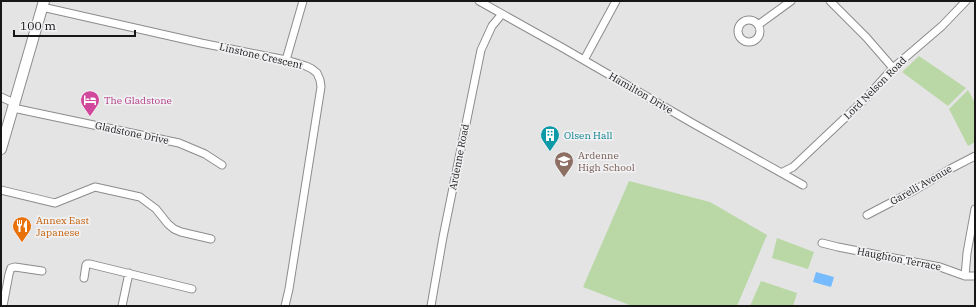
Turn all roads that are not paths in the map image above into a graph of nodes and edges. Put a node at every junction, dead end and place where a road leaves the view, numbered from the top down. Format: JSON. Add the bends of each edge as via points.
{"nodes":[{"id":1,"x":303,"y":1,"type":"edge"},
{"id":2,"x":479,"y":1,"type":"edge"},
{"id":3,"x":616,"y":1,"type":"edge"},
{"id":4,"x":791,"y":1,"type":"edge"},
{"id":5,"x":830,"y":1,"type":"edge"},
{"id":6,"x":966,"y":1,"type":"edge"},
{"id":7,"x":43,"y":4,"type":"edge"},
{"id":8,"x":502,"y":14,"type":"junction"},
{"id":9,"x":758,"y":25,"type":"dead end"},
{"id":10,"x":286,"y":60,"type":"junction"},
{"id":11,"x":584,"y":60,"type":"junction"},
{"id":12,"x":894,"y":68,"type":"junction"},
{"id":13,"x":1,"y":98,"type":"edge"},
{"id":14,"x":14,"y":106,"type":"junction"},
{"id":15,"x":1,"y":147,"type":"edge"},
{"id":16,"x":975,"y":156,"type":"edge"},
{"id":17,"x":222,"y":165,"type":"dead end"},
{"id":18,"x":783,"y":172,"type":"junction"},
{"id":19,"x":803,"y":184,"type":"dead end"},
{"id":20,"x":1,"y":190,"type":"edge"},
{"id":21,"x":975,"y":209,"type":"edge"},
{"id":22,"x":867,"y":215,"type":"dead end"},
{"id":23,"x":211,"y":239,"type":"dead end"},
{"id":24,"x":822,"y":243,"type":"dead end"},
{"id":25,"x":42,"y":271,"type":"dead end"},
{"id":26,"x":129,"y":274,"type":"junction"},
{"id":27,"x":965,"y":276,"type":"junction"},
{"id":28,"x":975,"y":276,"type":"edge"},
{"id":29,"x":84,"y":278,"type":"dead end"},
{"id":30,"x":192,"y":289,"type":"dead end"},
{"id":31,"x":3,"y":306,"type":"edge"},
{"id":32,"x":122,"y":306,"type":"edge"},
{"id":33,"x":285,"y":306,"type":"edge"},
{"id":34,"x":431,"y":306,"type":"edge"}],
"edges":[{"from":1,"to":10,"type":"street"},
{"from":2,"to":8,"type":"street","name":"Hamilton Drive"},
{"from":3,"to":11,"type":"street"},
{"from":4,"to":9,"type":"street"},
{"from":5,"to":12,"type":"street"},
{"from":6,"to":12,"type":"street","name":"Lord Nelson Road"},
{"from":7,"to":10,"type":"street","name":"Linstone Crescent","via":[[201,43]]},
{"from":7,"to":14,"type":"main road"},
{"from":8,"to":11,"type":"street","name":"Hamilton Drive"},
{"from":8,"to":34,"type":"street","name":"Ardenne Road","via":[[492,26],[481,50]]},
{"from":10,"to":33,"type":"street","name":"Linstone Crescent","via":[[312,69],[317,74],[321,86]]},
{"from":11,"to":18,"type":"street","name":"Hamilton Drive"},
{"from":12,"to":18,"type":"street","name":"Lord Nelson Road","via":[[793,167]]},
{"from":13,"to":14,"type":"street","name":"Gladstone Drive"},
{"from":14,"to":15,"type":"main road"},
{"from":14,"to":17,"type":"street","name":"Gladstone Drive","via":[[179,144]]},
{"from":16,"to":22,"type":"street","name":"Garelli Avenue"},
{"from":18,"to":19,"type":"street","name":"Hamilton Drive"},
{"from":20,"to":23,"type":"street","via":[[55,203],[95,187],[140,197],[156,209],[174,229]]},
{"from":21,"to":27,"type":"street"},
{"from":24,"to":27,"type":"street","name":"Haughton Terrace","via":[[940,267]]},
{"from":25,"to":31,"type":"street","via":[[11,268]]},
{"from":26,"to":29,"type":"street","via":[[87,264]]},
{"from":26,"to":30,"type":"street"},
{"from":26,"to":32,"type":"street"},
{"from":27,"to":28,"type":"street","name":"Haughton Terrace"}]}
